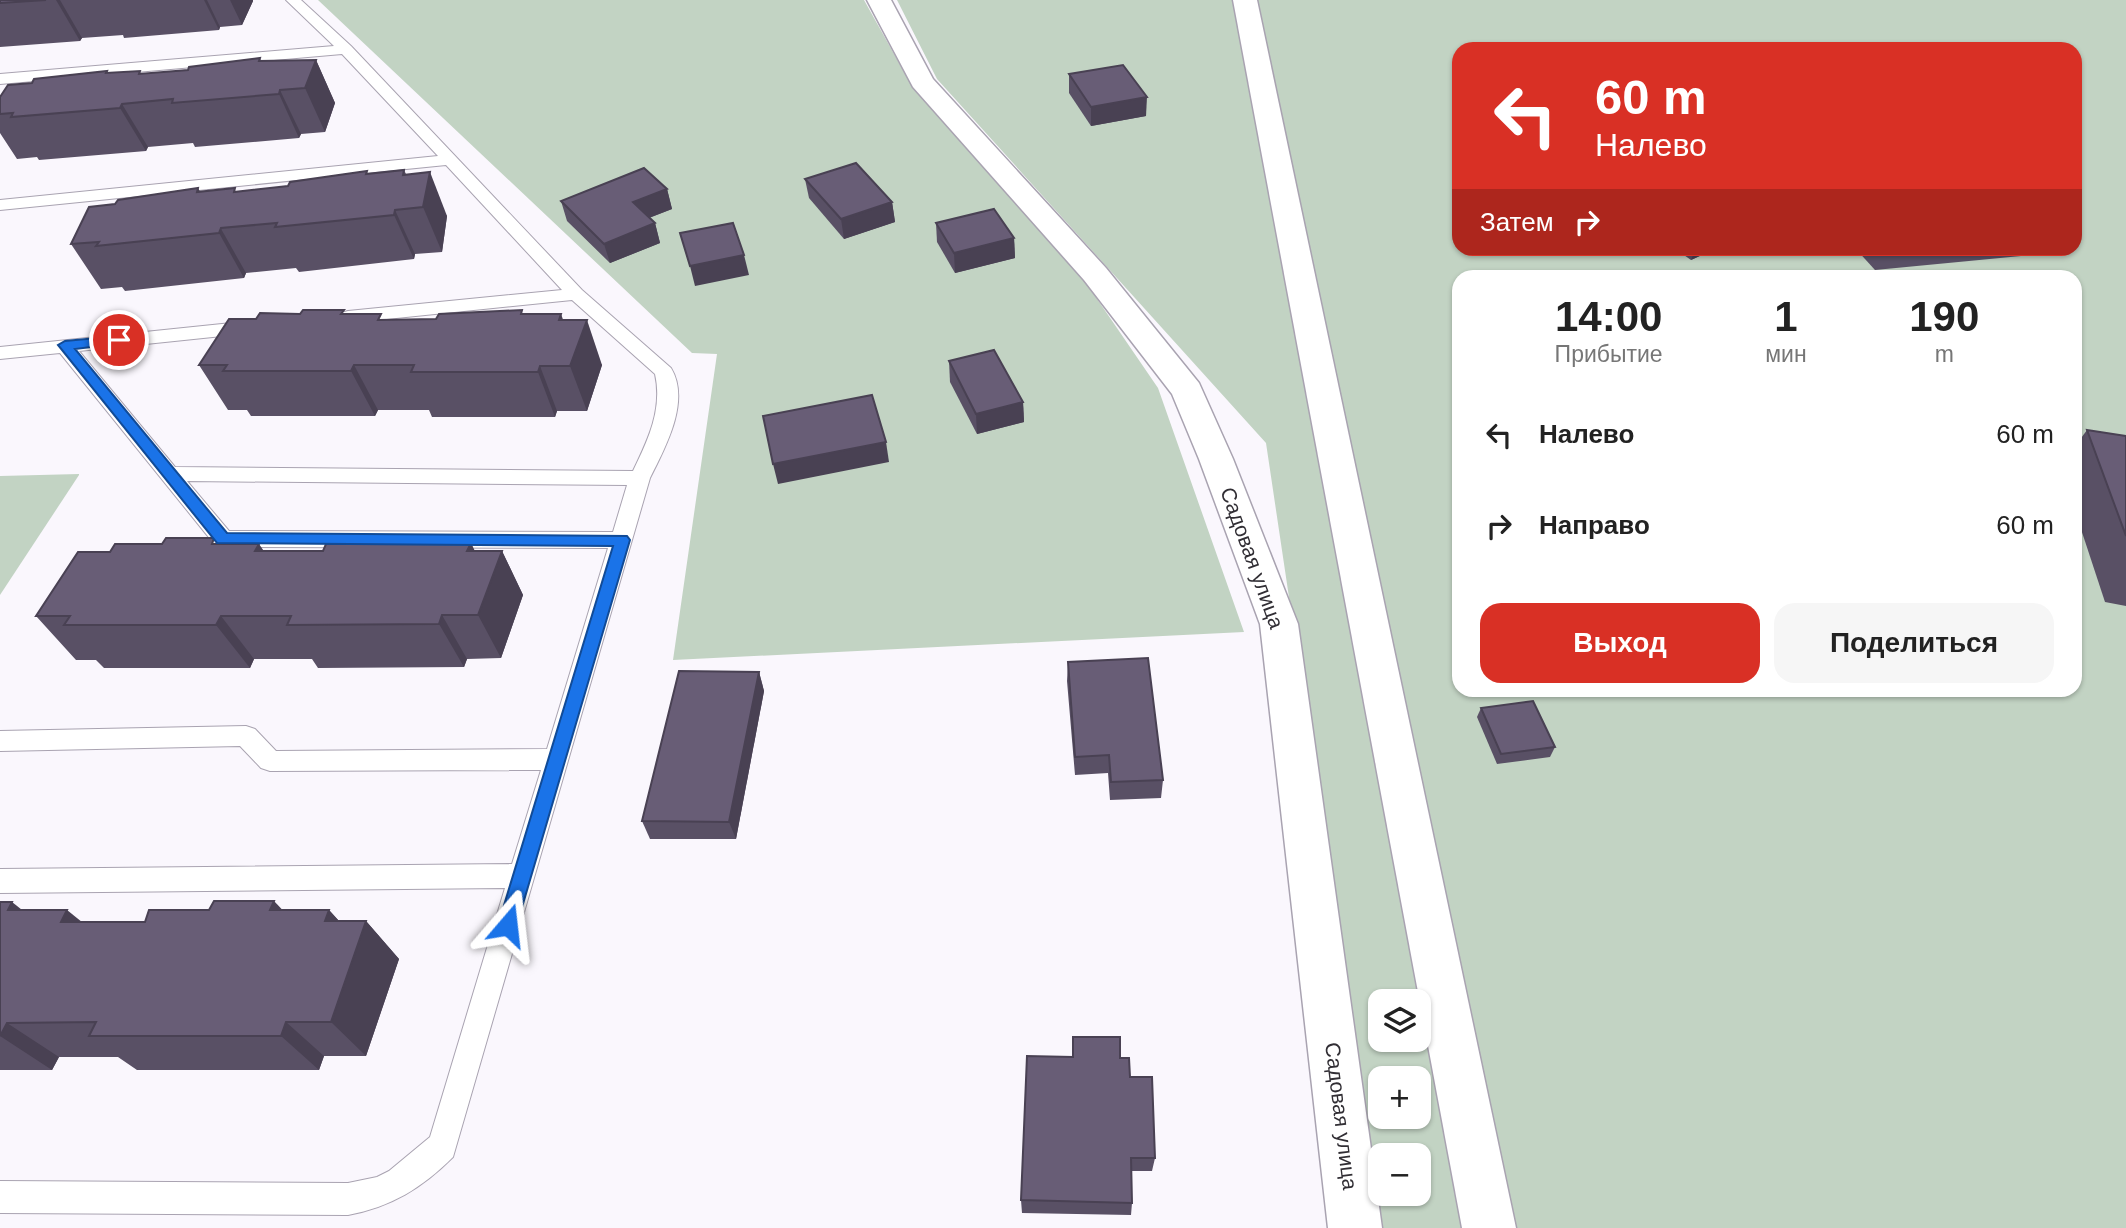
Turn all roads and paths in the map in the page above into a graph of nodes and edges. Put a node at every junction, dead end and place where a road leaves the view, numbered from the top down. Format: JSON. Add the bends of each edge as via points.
{"nodes":[{"id":1,"x":293,"y":0,"type":"edge"},
{"id":2,"x":879,"y":0,"type":"edge"},
{"id":3,"x":1245,"y":0,"type":"edge"},
{"id":4,"x":346,"y":49,"type":"junction"},
{"id":5,"x":0,"y":79,"type":"edge"},
{"id":6,"x":450,"y":160,"type":"junction"},
{"id":7,"x":0,"y":205,"type":"edge"},
{"id":8,"x":576,"y":294,"type":"junction"},
{"id":9,"x":327,"y":319,"type":"edge"},
{"id":10,"x":272,"y":325,"type":"edge"},
{"id":11,"x":65,"y":345,"type":"junction"},
{"id":12,"x":0,"y":353,"type":"edge"},
{"id":13,"x":169,"y":474,"type":"junction"},
{"id":14,"x":640,"y":478,"type":"junction"},
{"id":15,"x":622,"y":540,"type":"junction"},
{"id":16,"x":0,"y":741,"type":"edge"},
{"id":17,"x":558,"y":759,"type":"junction"},
{"id":18,"x":523,"y":876,"type":"junction"},
{"id":19,"x":0,"y":881,"type":"edge"},
{"id":20,"x":0,"y":1197,"type":"edge"},
{"id":21,"x":1355,"y":1228,"type":"edge"},
{"id":22,"x":1489,"y":1228,"type":"edge"}],
"edges":[{"from":1,"to":4,"type":"lane"},
{"from":2,"to":21,"type":"street","name":"Садовая улица","via":[[922,82],[1095,274],[1187,391],[1216,458],[1279,624]]},
{"from":3,"to":22,"type":"street"},
{"from":4,"to":5,"type":"lane"},
{"from":4,"to":6,"type":"lane"},
{"from":6,"to":7,"type":"lane"},
{"from":6,"to":8,"type":"lane"},
{"from":8,"to":9,"type":"lane"},
{"from":8,"to":14,"type":"lane","via":[[664,372],[670,389],[667,413]]},
{"from":10,"to":11,"type":"lane"},
{"from":11,"to":12,"type":"lane"},
{"from":11,"to":13,"type":"lane"},
{"from":13,"to":14,"type":"lane"},
{"from":13,"to":15,"type":"lane","via":[[223,539]]},
{"from":14,"to":15,"type":"lane"},
{"from":15,"to":17,"type":"lane"},
{"from":16,"to":17,"type":"lane","via":[[246,736],[270,761]]},
{"from":17,"to":18,"type":"lane"},
{"from":18,"to":19,"type":"lane"},
{"from":18,"to":20,"type":"lane","via":[[442,1146],[400,1185],[348,1199]]}]}
